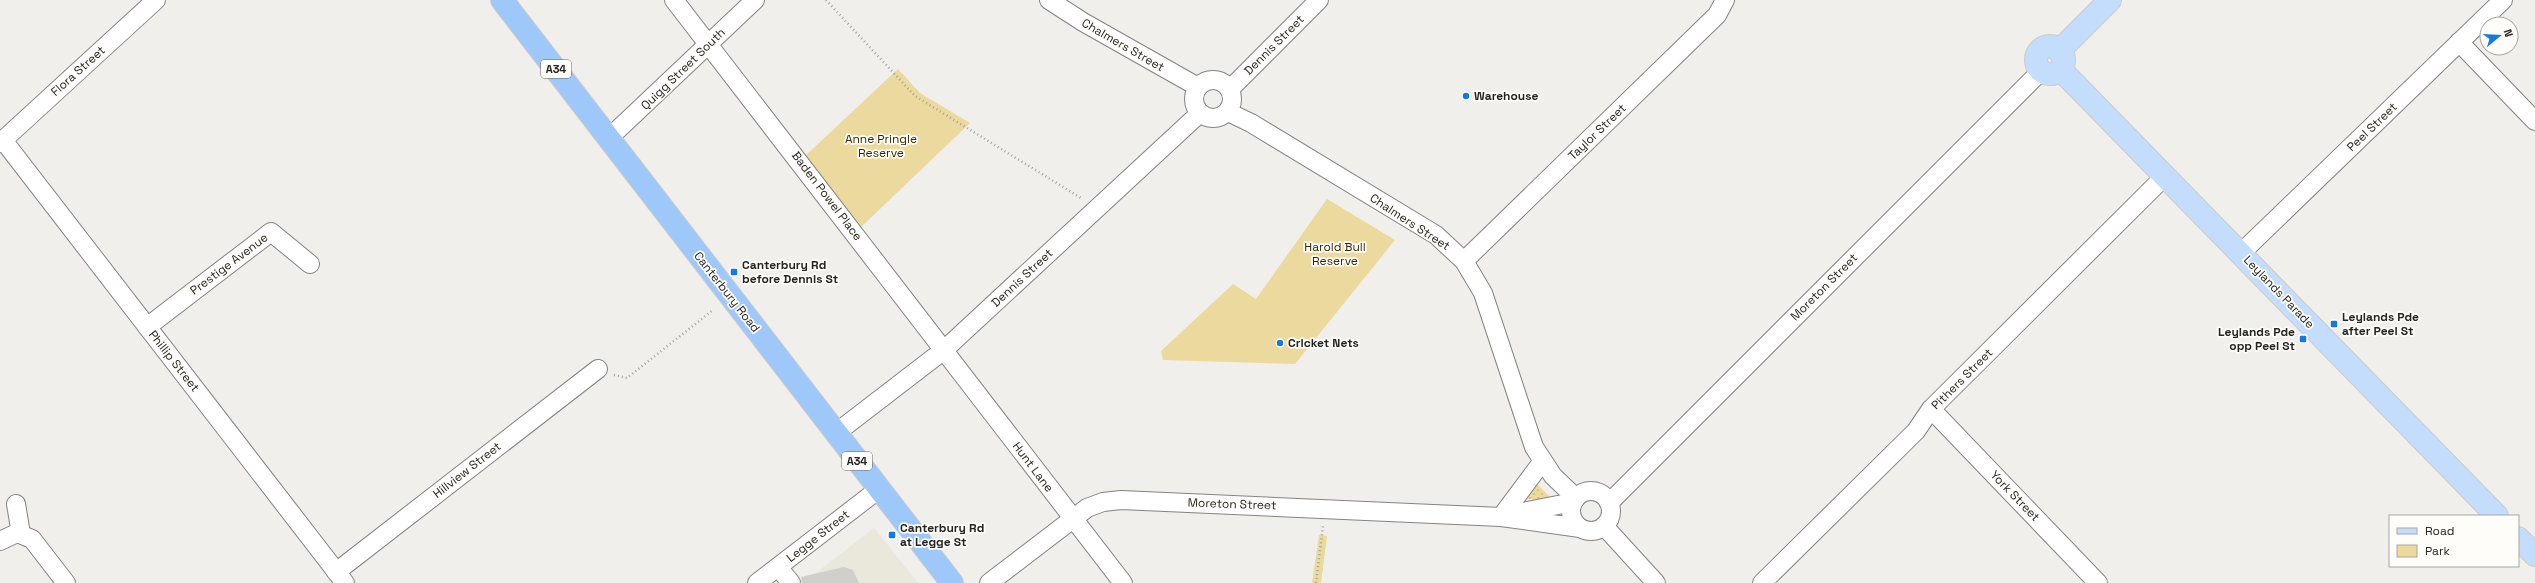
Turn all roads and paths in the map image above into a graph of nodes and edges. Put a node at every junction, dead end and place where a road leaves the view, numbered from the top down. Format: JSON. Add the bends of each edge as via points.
{"nodes":[{"id":1,"x":156,"y":0,"type":"edge"},
{"id":2,"x":502,"y":0,"type":"edge"},
{"id":3,"x":674,"y":0,"type":"edge"},
{"id":4,"x":755,"y":0,"type":"edge"},
{"id":5,"x":826,"y":0,"type":"edge"},
{"id":6,"x":1049,"y":0,"type":"edge"},
{"id":7,"x":1319,"y":0,"type":"edge"},
{"id":8,"x":1725,"y":0,"type":"edge"},
{"id":9,"x":2110,"y":0,"type":"edge"},
{"id":10,"x":2503,"y":0,"type":"edge"},
{"id":11,"x":2459,"y":42,"type":"junction"},
{"id":12,"x":709,"y":43,"type":"junction"},
{"id":13,"x":2053,"y":64,"type":"junction"},
{"id":14,"x":1198,"y":87,"type":"junction"},
{"id":15,"x":1230,"y":89,"type":"junction"},
{"id":16,"x":1228,"y":112,"type":"junction"},
{"id":17,"x":1200,"y":113,"type":"junction"},
{"id":18,"x":2535,"y":122,"type":"edge"},
{"id":19,"x":609,"y":138,"type":"junction"},
{"id":20,"x":1,"y":141,"type":"edge"},
{"id":21,"x":2165,"y":176,"type":"junction"},
{"id":22,"x":1097,"y":208,"type":"junction"},
{"id":23,"x":2241,"y":253,"type":"junction"},
{"id":24,"x":1464,"y":261,"type":"junction"},
{"id":25,"x":310,"y":264,"type":"dead end"},
{"id":26,"x":714,"y":310,"type":"dead end"},
{"id":27,"x":147,"y":326,"type":"junction"},
{"id":28,"x":944,"y":350,"type":"junction"},
{"id":29,"x":598,"y":369,"type":"joint"},
{"id":30,"x":1931,"y":409,"type":"junction"},
{"id":31,"x":836,"y":433,"type":"junction"},
{"id":32,"x":1542,"y":462,"type":"junction"},
{"id":33,"x":879,"y":489,"type":"junction"},
{"id":34,"x":1575,"y":500,"type":"junction"},
{"id":35,"x":1609,"y":503,"type":"junction"},
{"id":36,"x":16,"y":504,"type":"dead end"},
{"id":37,"x":1325,"y":508,"type":"junction"},
{"id":38,"x":2496,"y":515,"type":"edge"},
{"id":39,"x":1501,"y":516,"type":"junction"},
{"id":40,"x":1073,"y":519,"type":"junction"},
{"id":41,"x":1604,"y":526,"type":"junction"},
{"id":42,"x":1580,"y":528,"type":"junction"},
{"id":43,"x":21,"y":534,"type":"junction"},
{"id":44,"x":2519,"y":539,"type":"edge"},
{"id":45,"x":0,"y":541,"type":"edge"},
{"id":46,"x":2535,"y":555,"type":"edge"},
{"id":47,"x":778,"y":567,"type":"junction"},
{"id":48,"x":340,"y":577,"type":"edge"},
{"id":49,"x":66,"y":583,"type":"edge"},
{"id":50,"x":757,"y":583,"type":"edge"},
{"id":51,"x":791,"y":583,"type":"edge"},
{"id":52,"x":952,"y":583,"type":"edge"},
{"id":53,"x":989,"y":583,"type":"edge"},
{"id":54,"x":1122,"y":583,"type":"edge"},
{"id":55,"x":1316,"y":583,"type":"edge"},
{"id":56,"x":1656,"y":583,"type":"edge"},
{"id":57,"x":1762,"y":583,"type":"edge"},
{"id":58,"x":2098,"y":583,"type":"edge"}],
"edges":[{"from":1,"to":20,"type":"street","name":"Flora Street"},
{"from":2,"to":19,"type":"highway","name":"Canterbury Road","number":"A34"},
{"from":3,"to":12,"type":"street","name":"Baden Powel Place"},
{"from":4,"to":12,"type":"street","name":"Quigg Street South"},
{"from":5,"to":22,"type":"path","via":[[915,96]]},
{"from":6,"to":14,"type":"street","name":"Chalmers Street"},
{"from":7,"to":15,"type":"street","name":"Dennis Street"},
{"from":8,"to":24,"type":"street","name":"Taylor Street","via":[[1717,15]]},
{"from":9,"to":13,"type":"main road","name":"Moreton Street"},
{"from":10,"to":11,"type":"street","name":"Peel Street"},
{"from":11,"to":18,"type":"street"},
{"from":11,"to":23,"type":"street","name":"Peel Street"},
{"from":12,"to":19,"type":"street","name":"Quigg Street South"},
{"from":12,"to":28,"type":"street","name":"Baden Powel Place"},
{"from":13,"to":21,"type":"main road","name":"Leylands Parade"},
{"from":13,"to":35,"type":"street","name":"Moreton Street"},
{"from":14,"to":15,"type":"street","via":[[1208,80],[1214,80],[1226,84]]},
{"from":14,"to":17,"type":"street","via":[[1194,103]]},
{"from":15,"to":16,"type":"street","via":[[1232,101]]},
{"from":16,"to":17,"type":"street","via":[[1211,119]]},
{"from":16,"to":24,"type":"street","name":"Chalmers Street","via":[[1251,123],[1436,235]]},
{"from":17,"to":22,"type":"street","name":"Dennis Street"},
{"from":19,"to":31,"type":"highway","name":"Canterbury Road","number":"A34"},
{"from":20,"to":27,"type":"street","name":"Phillip Street"},
{"from":21,"to":23,"type":"main road","name":"Leylands Parade"},
{"from":21,"to":30,"type":"street","name":"Pithers Street"},
{"from":22,"to":28,"type":"street","name":"Dennis Street"},
{"from":23,"to":38,"type":"main road","name":"Leylands Parade"},
{"from":24,"to":32,"type":"street","name":"Chalmers Street","via":[[1483,293],[1527,429]]},
{"from":25,"to":27,"type":"street","name":"Prestige Avenue","via":[[271,232]]},
{"from":26,"to":29,"type":"path","via":[[627,378]]},
{"from":27,"to":48,"type":"street","name":"Phillip Street"},
{"from":28,"to":31,"type":"street","name":"Dennis Street"},
{"from":28,"to":40,"type":"street","name":"Hunt Lane"},
{"from":29,"to":48,"type":"street","name":"Hillview Street"},
{"from":30,"to":57,"type":"street","name":"Pithers Street","via":[[1916,431]]},
{"from":30,"to":58,"type":"street","name":"York Street"},
{"from":31,"to":33,"type":"highway","name":"Canterbury Road","number":"A34"},
{"from":32,"to":34,"type":"street","name":"Chalmers Street"},
{"from":32,"to":39,"type":"street"},
{"from":33,"to":47,"type":"street","name":"Legge Street"},
{"from":33,"to":52,"type":"highway","name":"Canterbury Road","number":"A34"},
{"from":34,"to":35,"type":"street","via":[[1587,492],[1594,492]]},
{"from":34,"to":39,"type":"street","name":"Moreton Street"},
{"from":34,"to":42,"type":"street","via":[[1573,519]]},
{"from":35,"to":41,"type":"street","via":[[1609,518]]},
{"from":36,"to":43,"type":"street"},
{"from":37,"to":39,"type":"street","name":"Moreton Street"},
{"from":37,"to":40,"type":"street","name":"Moreton Street","via":[[1121,500],[1103,502],[1087,508]]},
{"from":37,"to":55,"type":"path"},
{"from":39,"to":42,"type":"street","name":"Moreton Street"},
{"from":40,"to":53,"type":"street","name":"Moreton Street"},
{"from":40,"to":54,"type":"street","name":"Hunt Lane"},
{"from":41,"to":42,"type":"street","via":[[1593,531]]},
{"from":41,"to":56,"type":"street"},
{"from":43,"to":45,"type":"street","via":[[9,535]]},
{"from":43,"to":49,"type":"street","via":[[32,539]]},
{"from":44,"to":46,"type":"main road"},
{"from":47,"to":50,"type":"street","name":"Legge Street"},
{"from":47,"to":51,"type":"street"}]}
